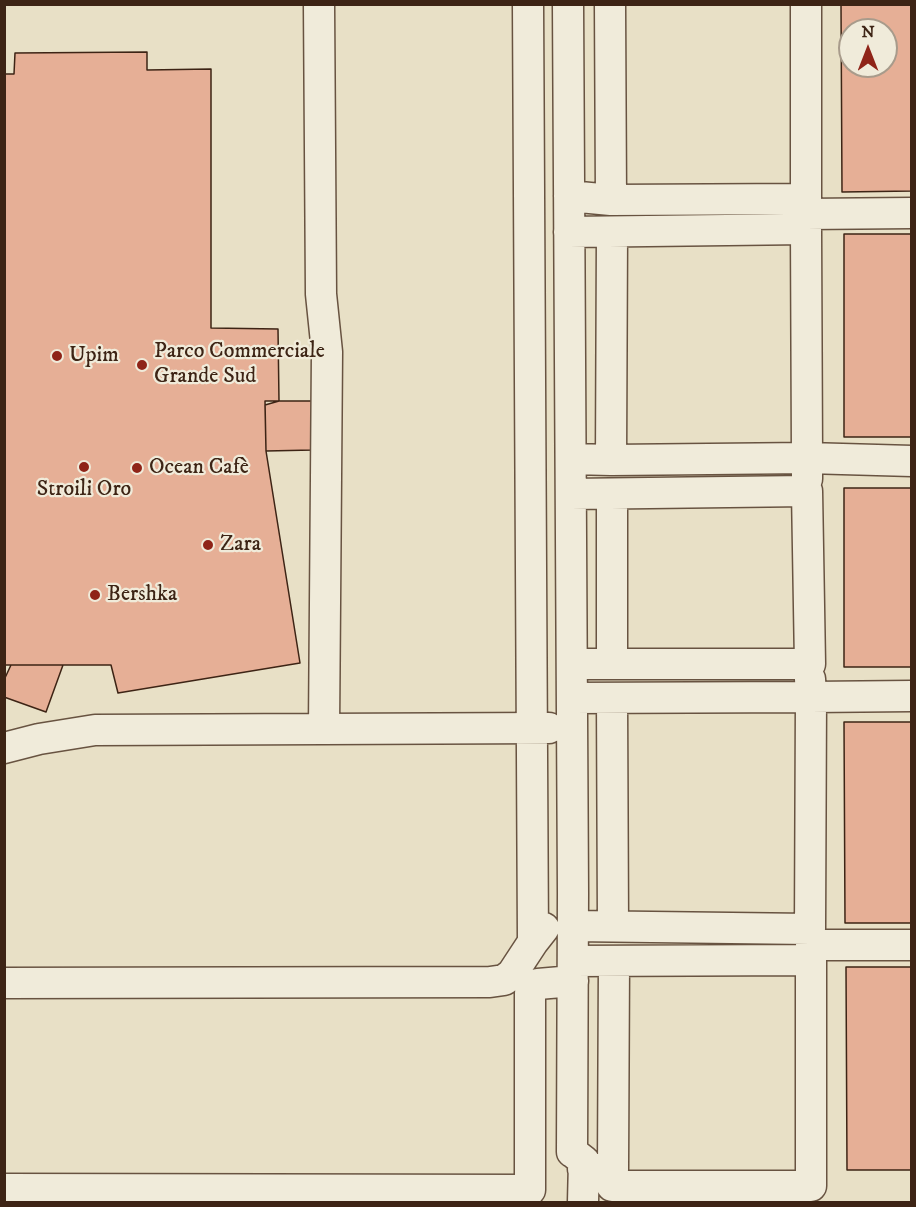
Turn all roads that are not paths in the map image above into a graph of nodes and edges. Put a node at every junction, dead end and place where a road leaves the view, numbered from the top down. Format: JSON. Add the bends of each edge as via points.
{"nodes":[{"id":1,"x":320,"y":4,"type":"edge"},
{"id":2,"x":528,"y":4,"type":"edge"},
{"id":3,"x":610,"y":4,"type":"edge"},
{"id":4,"x":806,"y":4,"type":"edge"},
{"id":5,"x":569,"y":7,"type":"edge"},
{"id":6,"x":529,"y":64,"type":"junction"},
{"id":7,"x":569,"y":196,"type":"junction"},
{"id":8,"x":611,"y":200,"type":"junction"},
{"id":9,"x":912,"y":213,"type":"edge"},
{"id":10,"x":806,"y":214,"type":"junction"},
{"id":11,"x":569,"y":232,"type":"junction"},
{"id":12,"x":612,"y":232,"type":"junction"},
{"id":13,"x":529,"y":348,"type":"junction"},
{"id":14,"x":570,"y":378,"type":"junction"},
{"id":15,"x":807,"y":458,"type":"junction"},
{"id":16,"x":571,"y":459,"type":"junction"},
{"id":17,"x":611,"y":460,"type":"junction"},
{"id":18,"x":912,"y":461,"type":"edge"},
{"id":19,"x":807,"y":491,"type":"junction"},
{"id":20,"x":571,"y":494,"type":"junction"},
{"id":21,"x":612,"y":494,"type":"junction"},
{"id":22,"x":572,"y":664,"type":"junction"},
{"id":23,"x":612,"y":664,"type":"junction"},
{"id":24,"x":810,"y":664,"type":"junction"},
{"id":25,"x":912,"y":696,"type":"edge"},
{"id":26,"x":811,"y":697,"type":"junction"},
{"id":27,"x":572,"y":698,"type":"junction"},
{"id":28,"x":612,"y":699,"type":"junction"},
{"id":29,"x":324,"y":728,"type":"junction"},
{"id":30,"x":530,"y":728,"type":"junction"},
{"id":31,"x":572,"y":728,"type":"junction"},
{"id":32,"x":4,"y":748,"type":"edge"},
{"id":33,"x":573,"y":893,"type":"junction"},
{"id":34,"x":573,"y":926,"type":"junction"},
{"id":35,"x":613,"y":926,"type":"junction"},
{"id":36,"x":533,"y":942,"type":"junction"},
{"id":37,"x":811,"y":945,"type":"junction"},
{"id":38,"x":912,"y":945,"type":"edge"},
{"id":39,"x":614,"y":961,"type":"junction"},
{"id":40,"x":573,"y":971,"type":"junction"},
{"id":41,"x":4,"y":983,"type":"edge"},
{"id":42,"x":578,"y":1161,"type":"junction"},
{"id":43,"x":613,"y":1169,"type":"junction"},
{"id":44,"x":4,"y":1189,"type":"edge"},
{"id":45,"x":564,"y":1203,"type":"edge"},
{"id":46,"x":583,"y":1203,"type":"edge"}],
"edges":[{"from":1,"to":29,"type":"street","via":[[321,294],[327,352]]},
{"from":2,"to":6,"type":"street"},
{"from":3,"to":8,"type":"street"},
{"from":4,"to":10,"type":"street"},
{"from":5,"to":6,"type":"street","via":[[549,43]]},
{"from":5,"to":7,"type":"street"},
{"from":6,"to":13,"type":"street"},
{"from":7,"to":8,"type":"street"},
{"from":7,"to":11,"type":"street"},
{"from":8,"to":10,"type":"street"},
{"from":9,"to":10,"type":"street"},
{"from":10,"to":12,"type":"street"},
{"from":10,"to":15,"type":"street"},
{"from":11,"to":12,"type":"street"},
{"from":11,"to":14,"type":"street"},
{"from":12,"to":17,"type":"street"},
{"from":13,"to":14,"type":"street"},
{"from":13,"to":30,"type":"street"},
{"from":14,"to":16,"type":"street"},
{"from":15,"to":17,"type":"street"},
{"from":15,"to":18,"type":"street"},
{"from":15,"to":19,"type":"street"},
{"from":16,"to":17,"type":"street"},
{"from":16,"to":20,"type":"street"},
{"from":19,"to":21,"type":"street"},
{"from":19,"to":24,"type":"street"},
{"from":20,"to":21,"type":"street"},
{"from":20,"to":22,"type":"street"},
{"from":21,"to":23,"type":"street"},
{"from":22,"to":23,"type":"street"},
{"from":22,"to":27,"type":"street"},
{"from":23,"to":24,"type":"street"},
{"from":24,"to":26,"type":"street"},
{"from":25,"to":26,"type":"street"},
{"from":26,"to":28,"type":"street"},
{"from":26,"to":37,"type":"street"},
{"from":27,"to":28,"type":"street"},
{"from":27,"to":31,"type":"street"},
{"from":28,"to":35,"type":"street"},
{"from":29,"to":30,"type":"street"},
{"from":29,"to":32,"type":"street","via":[[95,730]]},
{"from":30,"to":31,"type":"street"},
{"from":30,"to":36,"type":"street"},
{"from":31,"to":33,"type":"street"},
{"from":33,"to":34,"type":"street"},
{"from":33,"to":36,"type":"street"},
{"from":34,"to":35,"type":"street"},
{"from":34,"to":40,"type":"street"},
{"from":35,"to":37,"type":"street"},
{"from":36,"to":41,"type":"street","via":[[512,974],[490,982]]},
{"from":37,"to":38,"type":"street"},
{"from":37,"to":39,"type":"street"},
{"from":37,"to":43,"type":"street","via":[[811,1186],[612,1186]]},
{"from":39,"to":40,"type":"street"},
{"from":39,"to":43,"type":"street"},
{"from":40,"to":42,"type":"street"},
{"from":40,"to":44,"type":"street","via":[[538,984],[530,993],[530,1190]]},
{"from":42,"to":43,"type":"street"},
{"from":42,"to":45,"type":"street","via":[[564,1160]]},
{"from":42,"to":46,"type":"street"}]}
